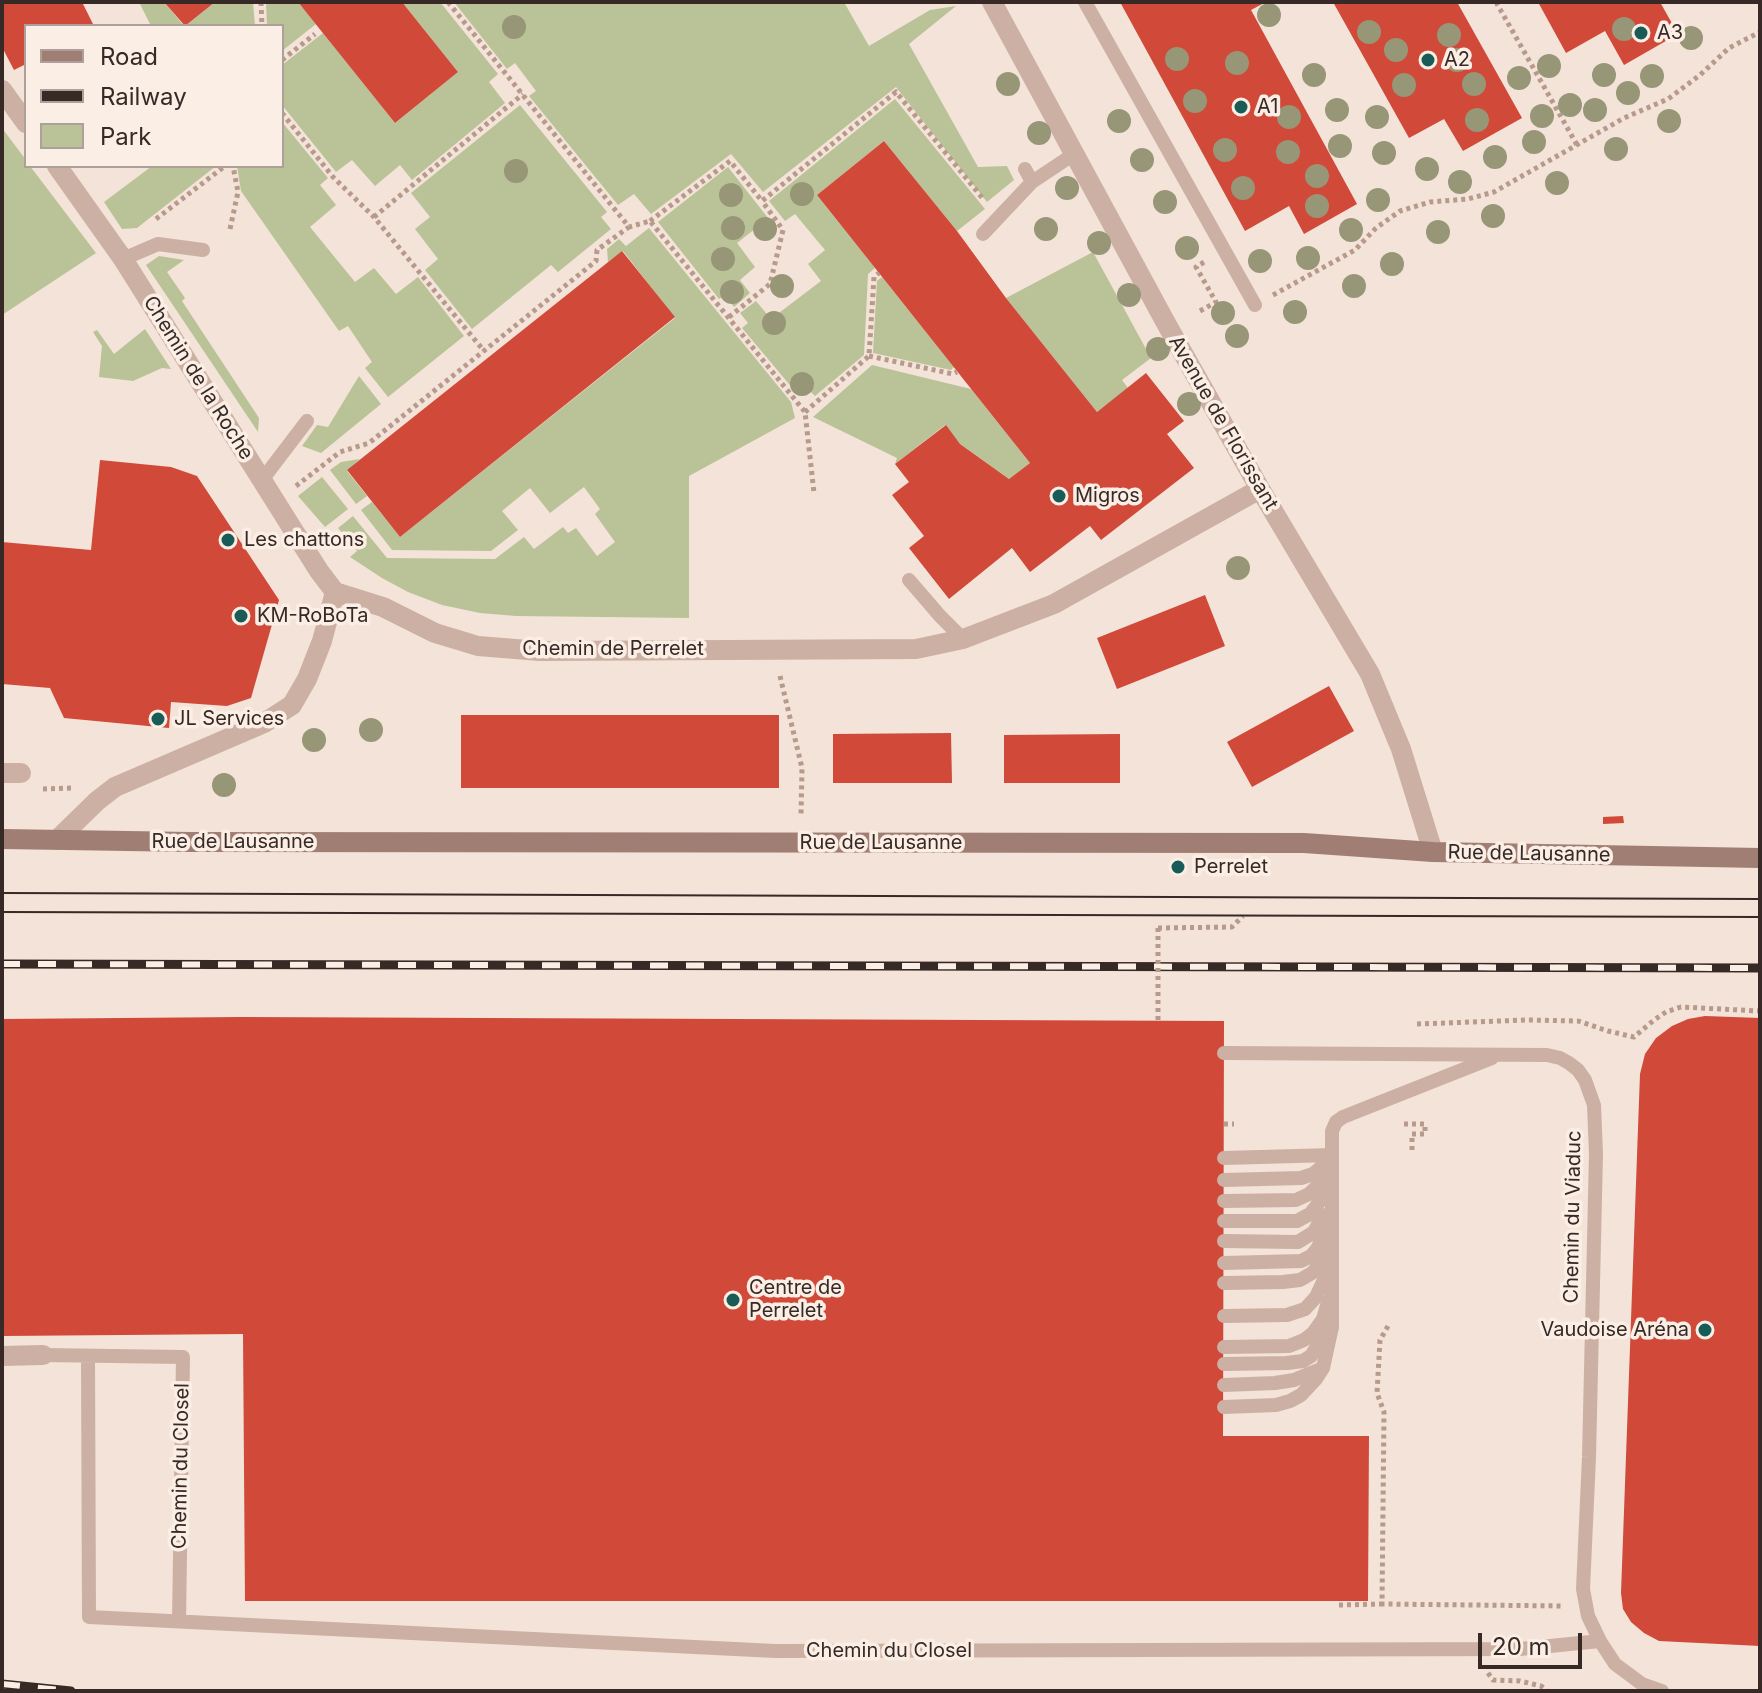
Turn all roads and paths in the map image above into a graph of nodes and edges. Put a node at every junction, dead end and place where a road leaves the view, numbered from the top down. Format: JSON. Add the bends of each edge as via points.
{"nodes":[{"id":1,"x":261,"y":2,"type":"edge"},
{"id":2,"x":448,"y":2,"type":"edge"},
{"id":3,"x":992,"y":2,"type":"edge"},
{"id":4,"x":1085,"y":2,"type":"edge"},
{"id":5,"x":1496,"y":2,"type":"edge"},
{"id":6,"x":262,"y":24,"type":"edge"},
{"id":7,"x":1760,"y":32,"type":"edge"},
{"id":8,"x":315,"y":34,"type":"dead end"},
{"id":9,"x":284,"y":58,"type":"edge"},
{"id":10,"x":2,"y":90,"type":"edge"},
{"id":11,"x":523,"y":94,"type":"junction"},
{"id":12,"x":23,"y":114,"type":"edge"},
{"id":13,"x":284,"y":116,"type":"edge"},
{"id":14,"x":1577,"y":145,"type":"junction"},
{"id":15,"x":1074,"y":154,"type":"junction"},
{"id":16,"x":58,"y":168,"type":"edge"},
{"id":17,"x":222,"y":168,"type":"edge"},
{"id":18,"x":233,"y":168,"type":"edge"},
{"id":19,"x":762,"y":201,"type":"junction"},
{"id":20,"x":374,"y":217,"type":"junction"},
{"id":21,"x":998,"y":217,"type":"junction"},
{"id":22,"x":154,"y":221,"type":"dead end"},
{"id":23,"x":650,"y":221,"type":"junction"},
{"id":24,"x":629,"y":227,"type":"junction"},
{"id":25,"x":230,"y":229,"type":"dead end"},
{"id":26,"x":983,"y":234,"type":"dead end"},
{"id":27,"x":203,"y":250,"type":"dead end"},
{"id":28,"x":123,"y":259,"type":"junction"},
{"id":29,"x":879,"y":273,"type":"dead end"},
{"id":30,"x":1199,"y":273,"type":"dead end"},
{"id":31,"x":1255,"y":305,"type":"joint"},
{"id":32,"x":1200,"y":311,"type":"dead end"},
{"id":33,"x":729,"y":317,"type":"junction"},
{"id":34,"x":484,"y":351,"type":"junction"},
{"id":35,"x":869,"y":356,"type":"junction"},
{"id":36,"x":957,"y":372,"type":"dead end"},
{"id":37,"x":805,"y":412,"type":"junction"},
{"id":38,"x":307,"y":421,"type":"dead end"},
{"id":39,"x":262,"y":480,"type":"junction"},
{"id":40,"x":292,"y":489,"type":"dead end"},
{"id":41,"x":1260,"y":489,"type":"junction"},
{"id":42,"x":814,"y":493,"type":"dead end"},
{"id":43,"x":909,"y":580,"type":"dead end"},
{"id":44,"x":335,"y":592,"type":"junction"},
{"id":45,"x":963,"y":639,"type":"junction"},
{"id":46,"x":780,"y":676,"type":"dead end"},
{"id":47,"x":18,"y":778,"type":"edge"},
{"id":48,"x":115,"y":787,"type":"junction"},
{"id":49,"x":801,"y":815,"type":"dead end"},
{"id":50,"x":2,"y":839,"type":"edge"},
{"id":51,"x":57,"y":840,"type":"junction"},
{"id":52,"x":1433,"y":852,"type":"junction"},
{"id":53,"x":1760,"y":858,"type":"edge"},
{"id":54,"x":1243,"y":916,"type":"dead end"},
{"id":55,"x":1760,"y":1011,"type":"edge"},
{"id":56,"x":1158,"y":1021,"type":"dead end"},
{"id":57,"x":1417,"y":1024,"type":"dead end"},
{"id":58,"x":1224,"y":1053,"type":"dead end"},
{"id":59,"x":1500,"y":1055,"type":"junction"},
{"id":60,"x":1224,"y":1124,"type":"dead end"},
{"id":61,"x":1234,"y":1124,"type":"dead end"},
{"id":62,"x":1404,"y":1124,"type":"dead end"},
{"id":63,"x":1412,"y":1153,"type":"dead end"},
{"id":64,"x":1224,"y":1158,"type":"dead end"},
{"id":65,"x":1332,"y":1173,"type":"junction"},
{"id":66,"x":1224,"y":1180,"type":"dead end"},
{"id":67,"x":1224,"y":1201,"type":"dead end"},
{"id":68,"x":1332,"y":1217,"type":"junction"},
{"id":69,"x":1224,"y":1221,"type":"dead end"},
{"id":70,"x":1332,"y":1240,"type":"junction"},
{"id":71,"x":1224,"y":1241,"type":"dead end"},
{"id":72,"x":1332,"y":1261,"type":"junction"},
{"id":73,"x":1224,"y":1263,"type":"dead end"},
{"id":74,"x":1224,"y":1283,"type":"dead end"},
{"id":75,"x":1332,"y":1290,"type":"junction"},
{"id":76,"x":1332,"y":1313,"type":"junction"},
{"id":77,"x":1224,"y":1316,"type":"dead end"},
{"id":78,"x":1388,"y":1326,"type":"dead end"},
{"id":79,"x":1224,"y":1347,"type":"dead end"},
{"id":80,"x":43,"y":1355,"type":"joint"},
{"id":81,"x":2,"y":1356,"type":"edge"},
{"id":82,"x":88,"y":1356,"type":"junction"},
{"id":83,"x":1224,"y":1364,"type":"dead end"},
{"id":84,"x":1323,"y":1368,"type":"junction"},
{"id":85,"x":1224,"y":1385,"type":"dead end"},
{"id":86,"x":1224,"y":1407,"type":"dead end"},
{"id":87,"x":1382,"y":1604,"type":"junction"},
{"id":88,"x":1339,"y":1605,"type":"dead end"},
{"id":89,"x":1586,"y":1607,"type":"junction"},
{"id":90,"x":179,"y":1621,"type":"junction"},
{"id":91,"x":1600,"y":1641,"type":"junction"},
{"id":92,"x":1662,"y":1691,"type":"edge"}],
"edges":[{"from":1,"to":6,"type":"path"},
{"from":2,"to":11,"type":"path"},
{"from":3,"to":15,"type":"street","name":"Avenue de Florissant"},
{"from":4,"to":31,"type":"lane"},
{"from":5,"to":14,"type":"path"},
{"from":7,"to":14,"type":"path","via":[[1729,48],[1668,99]]},
{"from":8,"to":9,"type":"path"},
{"from":10,"to":12,"type":"street"},
{"from":11,"to":20,"type":"path"},
{"from":11,"to":24,"type":"path"},
{"from":13,"to":20,"type":"path","via":[[333,177]]},
{"from":14,"to":31,"type":"path","via":[[1494,192],[1400,211],[1355,250]]},
{"from":15,"to":21,"type":"lane","via":[[1029,175]]},
{"from":15,"to":41,"type":"street","name":"Avenue de Florissant"},
{"from":16,"to":28,"type":"street","name":"Chemin de la Roche"},
{"from":17,"to":22,"type":"path"},
{"from":18,"to":25,"type":"path","via":[[238,192]]},
{"from":19,"to":21,"type":"path","via":[[896,92]]},
{"from":19,"to":23,"type":"path","via":[[730,161]]},
{"from":19,"to":33,"type":"path","via":[[783,230],[770,284]]},
{"from":20,"to":34,"type":"path"},
{"from":21,"to":26,"type":"lane"},
{"from":23,"to":24,"type":"path"},
{"from":23,"to":33,"type":"path"},
{"from":24,"to":34,"type":"path","via":[[597,250],[596,261]]},
{"from":27,"to":28,"type":"lane","via":[[158,244]]},
{"from":28,"to":39,"type":"street","name":"Chemin de la Roche"},
{"from":29,"to":35,"type":"path","via":[[874,277]]},
{"from":30,"to":32,"type":"path","via":[[1216,302]]},
{"from":33,"to":37,"type":"path"},
{"from":34,"to":40,"type":"path","via":[[369,443],[340,452]]},
{"from":35,"to":36,"type":"path"},
{"from":35,"to":37,"type":"path"},
{"from":37,"to":42,"type":"path"},
{"from":38,"to":39,"type":"lane"},
{"from":39,"to":44,"type":"street","name":"Chemin de la Roche"},
{"from":41,"to":45,"type":"street","name":"Chemin de Perrelet","via":[[1054,604]]},
{"from":41,"to":52,"type":"street","name":"Avenue de Florissant","via":[[1370,674],[1401,749]]},
{"from":43,"to":45,"type":"lane"},
{"from":44,"to":45,"type":"street","name":"Chemin de Perrelet","via":[[478,646],[540,651],[916,649]]},
{"from":44,"to":48,"type":"street","via":[[322,641],[292,705],[264,723]]},
{"from":46,"to":49,"type":"path","via":[[802,768]]},
{"from":47,"to":48,"type":"path"},
{"from":48,"to":51,"type":"street"},
{"from":50,"to":51,"type":"main road","name":"Rue de Lausanne"},
{"from":51,"to":52,"type":"main road","name":"Rue de Lausanne","via":[[1304,843]]},
{"from":52,"to":53,"type":"main road","name":"Rue de Lausanne"},
{"from":54,"to":56,"type":"path","bridge":true,"via":[[1232,927],[1158,928]]},
{"from":55,"to":57,"type":"path","via":[[1681,1007],[1634,1037],[1578,1021]]},
{"from":58,"to":59,"type":"lane","name":"Chemin du Viaduc"},
{"from":59,"to":65,"type":"lane","via":[[1343,1117],[1334,1125]]},
{"from":59,"to":89,"type":"lane","name":"Chemin du Viaduc","via":[[1560,1058],[1578,1070],[1594,1105]]},
{"from":60,"to":61,"type":"path"},
{"from":62,"to":63,"type":"path","via":[[1425,1124],[1425,1134],[1412,1134]]},
{"from":64,"to":65,"type":"lane"},
{"from":65,"to":66,"type":"lane"},
{"from":65,"to":67,"type":"lane","via":[[1296,1200]]},
{"from":65,"to":68,"type":"lane"},
{"from":65,"to":69,"type":"lane","via":[[1310,1214],[1297,1221]]},
{"from":65,"to":71,"type":"lane","via":[[1314,1232],[1298,1242]]},
{"from":68,"to":70,"type":"lane"},
{"from":68,"to":73,"type":"lane","via":[[1317,1249],[1301,1261]]},
{"from":70,"to":72,"type":"lane"},
{"from":70,"to":74,"type":"lane","via":[[1319,1265],[1300,1280]]},
{"from":72,"to":75,"type":"lane"},
{"from":72,"to":77,"type":"lane","via":[[1305,1309],[1287,1315]]},
{"from":75,"to":76,"type":"lane"},
{"from":75,"to":79,"type":"lane","via":[[1323,1319],[1304,1340],[1289,1346]]},
{"from":76,"to":83,"type":"lane","via":[[1316,1348],[1303,1361]]},
{"from":76,"to":84,"type":"lane"},
{"from":78,"to":87,"type":"path","via":[[1380,1340],[1377,1393],[1384,1412]]},
{"from":80,"to":81,"type":"street","name":"Chemin du Closel"},
{"from":80,"to":82,"type":"lane","name":"Chemin du Closel"},
{"from":82,"to":90,"type":"lane","name":"Chemin du Closel","via":[[89,1617]]},
{"from":82,"to":90,"type":"lane","name":"Chemin du Closel","via":[[183,1357]]},
{"from":84,"to":85,"type":"lane","via":[[1294,1380]]},
{"from":84,"to":86,"type":"lane","via":[[1290,1401]]},
{"from":87,"to":88,"type":"path"},
{"from":87,"to":89,"type":"path"},
{"from":89,"to":91,"type":"lane","name":"Chemin du Viaduc"},
{"from":90,"to":91,"type":"lane","name":"Chemin du Closel","via":[[775,1651],[1508,1649]]},
{"from":91,"to":92,"type":"lane","name":"Chemin du Viaduc","via":[[1615,1664]]}]}
